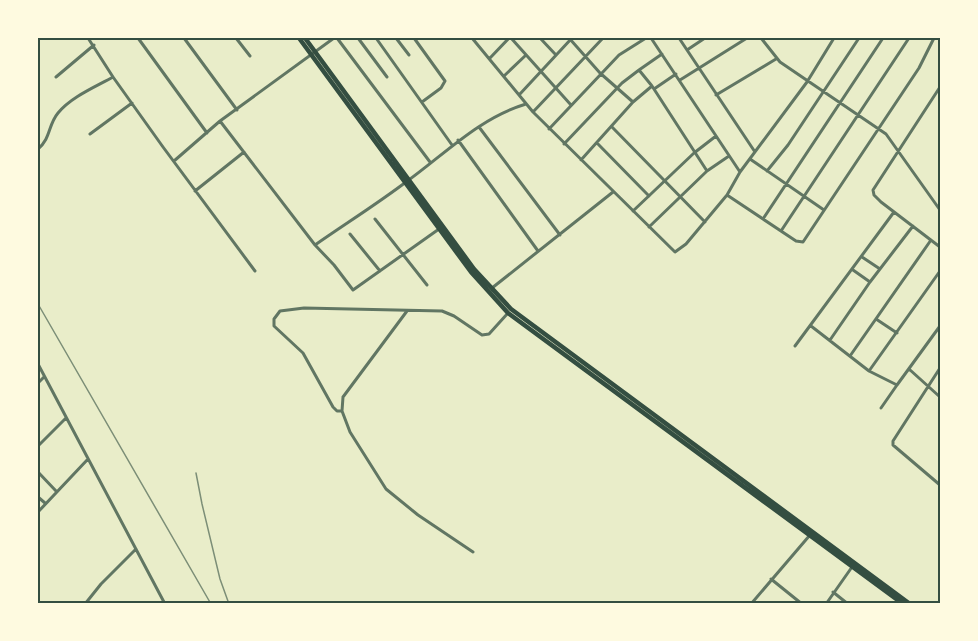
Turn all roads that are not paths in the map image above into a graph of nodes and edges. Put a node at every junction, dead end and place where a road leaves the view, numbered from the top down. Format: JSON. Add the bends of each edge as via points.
{"nodes":[{"id":1,"x":97,"y":38,"type":"edge"},
{"id":2,"x":138,"y":38,"type":"edge"},
{"id":3,"x":184,"y":38,"type":"edge"},
{"id":4,"x":236,"y":38,"type":"edge"},
{"id":5,"x":299,"y":38,"type":"edge"},
{"id":6,"x":304,"y":38,"type":"edge"},
{"id":7,"x":336,"y":38,"type":"edge"},
{"id":8,"x":358,"y":38,"type":"edge"},
{"id":9,"x":376,"y":38,"type":"edge"},
{"id":10,"x":396,"y":38,"type":"edge"},
{"id":11,"x":414,"y":38,"type":"edge"},
{"id":12,"x":472,"y":38,"type":"edge"},
{"id":13,"x":481,"y":38,"type":"edge"},
{"id":14,"x":510,"y":38,"type":"edge"},
{"id":15,"x":540,"y":38,"type":"edge"},
{"id":16,"x":571,"y":38,"type":"edge"},
{"id":17,"x":603,"y":38,"type":"edge"},
{"id":18,"x":646,"y":38,"type":"edge"},
{"id":19,"x":651,"y":38,"type":"edge"},
{"id":20,"x":679,"y":38,"type":"edge"},
{"id":21,"x":705,"y":38,"type":"edge"},
{"id":22,"x":747,"y":38,"type":"edge"},
{"id":23,"x":761,"y":38,"type":"edge"},
{"id":24,"x":825,"y":38,"type":"edge"},
{"id":25,"x":834,"y":38,"type":"edge"},
{"id":26,"x":859,"y":38,"type":"edge"},
{"id":27,"x":883,"y":38,"type":"edge"},
{"id":28,"x":909,"y":38,"type":"edge"},
{"id":29,"x":934,"y":38,"type":"edge"},
{"id":30,"x":91,"y":41,"type":"edge"},
{"id":31,"x":476,"y":42,"type":"junction"},
{"id":32,"x":830,"y":43,"type":"junction"},
{"id":33,"x":687,"y":50,"type":"junction"},
{"id":34,"x":313,"y":54,"type":"junction"},
{"id":35,"x":662,"y":54,"type":"junction"},
{"id":36,"x":409,"y":55,"type":"dead end"},
{"id":37,"x":526,"y":55,"type":"junction"},
{"id":38,"x":556,"y":55,"type":"junction"},
{"id":39,"x":250,"y":56,"type":"dead end"},
{"id":40,"x":585,"y":56,"type":"junction"},
{"id":41,"x":489,"y":58,"type":"junction"},
{"id":42,"x":776,"y":59,"type":"junction"},
{"id":43,"x":698,"y":69,"type":"junction"},
{"id":44,"x":639,"y":70,"type":"junction"},
{"id":45,"x":541,"y":71,"type":"junction"},
{"id":46,"x":600,"y":73,"type":"junction"},
{"id":47,"x":676,"y":74,"type":"junction"},
{"id":48,"x":113,"y":76,"type":"junction"},
{"id":49,"x":504,"y":76,"type":"junction"},
{"id":50,"x":56,"y":77,"type":"dead end"},
{"id":51,"x":387,"y":77,"type":"dead end"},
{"id":52,"x":680,"y":80,"type":"junction"},
{"id":53,"x":807,"y":82,"type":"junction"},
{"id":54,"x":940,"y":87,"type":"edge"},
{"id":55,"x":555,"y":88,"type":"junction"},
{"id":56,"x":653,"y":88,"type":"junction"},
{"id":57,"x":617,"y":89,"type":"junction"},
{"id":58,"x":825,"y":92,"type":"junction"},
{"id":59,"x":519,"y":95,"type":"junction"},
{"id":60,"x":715,"y":95,"type":"junction"},
{"id":61,"x":422,"y":102,"type":"junction"},
{"id":62,"x":633,"y":102,"type":"junction"},
{"id":63,"x":132,"y":103,"type":"junction"},
{"id":64,"x":840,"y":103,"type":"junction"},
{"id":65,"x":526,"y":104,"type":"junction"},
{"id":66,"x":572,"y":105,"type":"junction"},
{"id":67,"x":237,"y":110,"type":"junction"},
{"id":68,"x":533,"y":112,"type":"junction"},
{"id":69,"x":858,"y":115,"type":"junction"},
{"id":70,"x":220,"y":121,"type":"junction"},
{"id":71,"x":479,"y":127,"type":"junction"},
{"id":72,"x":612,"y":127,"type":"junction"},
{"id":73,"x":549,"y":129,"type":"junction"},
{"id":74,"x":878,"y":129,"type":"junction"},
{"id":75,"x":207,"y":133,"type":"junction"},
{"id":76,"x":90,"y":134,"type":"dead end"},
{"id":77,"x":716,"y":136,"type":"junction"},
{"id":78,"x":458,"y":140,"type":"junction"},
{"id":79,"x":597,"y":143,"type":"junction"},
{"id":80,"x":564,"y":144,"type":"junction"},
{"id":81,"x":452,"y":145,"type":"junction"},
{"id":82,"x":38,"y":149,"type":"edge"},
{"id":83,"x":898,"y":151,"type":"junction"},
{"id":84,"x":244,"y":152,"type":"junction"},
{"id":85,"x":755,"y":152,"type":"junction"},
{"id":86,"x":694,"y":153,"type":"junction"},
{"id":87,"x":729,"y":156,"type":"junction"},
{"id":88,"x":750,"y":159,"type":"junction"},
{"id":89,"x":581,"y":160,"type":"junction"},
{"id":90,"x":173,"y":161,"type":"junction"},
{"id":91,"x":430,"y":162,"type":"junction"},
{"id":92,"x":707,"y":171,"type":"junction"},
{"id":93,"x":767,"y":171,"type":"junction"},
{"id":94,"x":740,"y":172,"type":"junction"},
{"id":95,"x":664,"y":180,"type":"junction"},
{"id":96,"x":407,"y":182,"type":"junction"},
{"id":97,"x":786,"y":184,"type":"junction"},
{"id":98,"x":195,"y":191,"type":"junction"},
{"id":99,"x":613,"y":192,"type":"junction"},
{"id":100,"x":727,"y":195,"type":"junction"},
{"id":101,"x":649,"y":196,"type":"junction"},
{"id":102,"x":804,"y":196,"type":"junction"},
{"id":103,"x":680,"y":197,"type":"junction"},
{"id":104,"x":825,"y":210,"type":"junction"},
{"id":105,"x":940,"y":210,"type":"edge"},
{"id":106,"x":632,"y":211,"type":"junction"},
{"id":107,"x":894,"y":212,"type":"junction"},
{"id":108,"x":375,"y":219,"type":"dead end"},
{"id":109,"x":763,"y":219,"type":"junction"},
{"id":110,"x":705,"y":222,"type":"junction"},
{"id":111,"x":913,"y":226,"type":"junction"},
{"id":112,"x":649,"y":227,"type":"junction"},
{"id":113,"x":439,"y":229,"type":"junction"},
{"id":114,"x":781,"y":231,"type":"junction"},
{"id":115,"x":350,"y":234,"type":"dead end"},
{"id":116,"x":560,"y":235,"type":"junction"},
{"id":117,"x":931,"y":240,"type":"junction"},
{"id":118,"x":315,"y":245,"type":"junction"},
{"id":119,"x":940,"y":247,"type":"edge"},
{"id":120,"x":538,"y":251,"type":"junction"},
{"id":121,"x":403,"y":255,"type":"junction"},
{"id":122,"x":862,"y":257,"type":"junction"},
{"id":123,"x":880,"y":269,"type":"junction"},
{"id":124,"x":853,"y":270,"type":"junction"},
{"id":125,"x":255,"y":271,"type":"dead end"},
{"id":126,"x":380,"y":271,"type":"junction"},
{"id":127,"x":940,"y":271,"type":"edge"},
{"id":128,"x":870,"y":282,"type":"junction"},
{"id":129,"x":427,"y":285,"type":"dead end"},
{"id":130,"x":490,"y":289,"type":"junction"},
{"id":131,"x":407,"y":311,"type":"junction"},
{"id":132,"x":508,"y":313,"type":"junction"},
{"id":133,"x":876,"y":319,"type":"junction"},
{"id":134,"x":811,"y":326,"type":"junction"},
{"id":135,"x":940,"y":326,"type":"edge"},
{"id":136,"x":897,"y":333,"type":"junction"},
{"id":137,"x":830,"y":340,"type":"junction"},
{"id":138,"x":795,"y":346,"type":"dead end"},
{"id":139,"x":850,"y":356,"type":"junction"},
{"id":140,"x":38,"y":364,"type":"edge"},
{"id":141,"x":940,"y":368,"type":"edge"},
{"id":142,"x":909,"y":369,"type":"junction"},
{"id":143,"x":869,"y":370,"type":"junction"},
{"id":144,"x":44,"y":377,"type":"junction"},
{"id":145,"x":38,"y":383,"type":"edge"},
{"id":146,"x":897,"y":385,"type":"junction"},
{"id":147,"x":928,"y":386,"type":"junction"},
{"id":148,"x":940,"y":397,"type":"edge"},
{"id":149,"x":881,"y":408,"type":"dead end"},
{"id":150,"x":342,"y":411,"type":"junction"},
{"id":151,"x":66,"y":418,"type":"junction"},
{"id":152,"x":38,"y":447,"type":"edge"},
{"id":153,"x":88,"y":459,"type":"junction"},
{"id":154,"x":38,"y":472,"type":"edge"},
{"id":155,"x":940,"y":485,"type":"edge"},
{"id":156,"x":56,"y":491,"type":"junction"},
{"id":157,"x":38,"y":497,"type":"edge"},
{"id":158,"x":45,"y":503,"type":"junction"},
{"id":159,"x":38,"y":512,"type":"edge"},
{"id":160,"x":810,"y":535,"type":"junction"},
{"id":161,"x":136,"y":549,"type":"junction"},
{"id":162,"x":473,"y":552,"type":"dead end"},
{"id":163,"x":852,"y":567,"type":"junction"},
{"id":164,"x":771,"y":579,"type":"junction"},
{"id":165,"x":833,"y":592,"type":"junction"},
{"id":166,"x":85,"y":603,"type":"edge"},
{"id":167,"x":165,"y":603,"type":"edge"},
{"id":168,"x":751,"y":603,"type":"edge"},
{"id":169,"x":802,"y":603,"type":"edge"},
{"id":170,"x":826,"y":603,"type":"edge"},
{"id":171,"x":848,"y":603,"type":"edge"},
{"id":172,"x":903,"y":603,"type":"edge"},
{"id":173,"x":910,"y":603,"type":"edge"}],
"edges":[{"from":1,"to":30,"type":"street"},
{"from":2,"to":75,"type":"street"},
{"from":3,"to":67,"type":"street"},
{"from":4,"to":39,"type":"street"},
{"from":5,"to":34,"type":"highway"},
{"from":6,"to":34,"type":"highway"},
{"from":7,"to":34,"type":"street"},
{"from":7,"to":91,"type":"street"},
{"from":8,"to":51,"type":"street"},
{"from":9,"to":61,"type":"street"},
{"from":10,"to":36,"type":"street"},
{"from":11,"to":61,"type":"street","via":[[445,81]]},
{"from":12,"to":31,"type":"street"},
{"from":13,"to":31,"type":"street"},
{"from":14,"to":37,"type":"street"},
{"from":14,"to":41,"type":"street"},
{"from":15,"to":38,"type":"street"},
{"from":16,"to":38,"type":"street"},
{"from":16,"to":40,"type":"street"},
{"from":17,"to":40,"type":"street"},
{"from":18,"to":46,"type":"street"},
{"from":19,"to":35,"type":"street"},
{"from":20,"to":33,"type":"street"},
{"from":21,"to":33,"type":"street"},
{"from":22,"to":43,"type":"street"},
{"from":23,"to":42,"type":"street"},
{"from":24,"to":32,"type":"street"},
{"from":25,"to":32,"type":"street"},
{"from":26,"to":58,"type":"street"},
{"from":27,"to":64,"type":"street"},
{"from":28,"to":69,"type":"street"},
{"from":29,"to":74,"type":"street"},
{"from":30,"to":48,"type":"street"},
{"from":30,"to":50,"type":"street"},
{"from":31,"to":41,"type":"street"},
{"from":32,"to":53,"type":"street"},
{"from":33,"to":43,"type":"street"},
{"from":34,"to":67,"type":"street"},
{"from":34,"to":96,"type":"highway"},
{"from":35,"to":44,"type":"street"},
{"from":35,"to":47,"type":"street"},
{"from":37,"to":45,"type":"street"},
{"from":37,"to":49,"type":"street"},
{"from":38,"to":45,"type":"street"},
{"from":40,"to":46,"type":"street"},
{"from":40,"to":55,"type":"street"},
{"from":41,"to":49,"type":"street"},
{"from":42,"to":53,"type":"street"},
{"from":42,"to":60,"type":"street"},
{"from":43,"to":52,"type":"street"},
{"from":43,"to":60,"type":"street"},
{"from":44,"to":56,"type":"street"},
{"from":44,"to":57,"type":"street"},
{"from":45,"to":55,"type":"street"},
{"from":45,"to":59,"type":"street"},
{"from":46,"to":57,"type":"street"},
{"from":46,"to":66,"type":"street"},
{"from":47,"to":52,"type":"street"},
{"from":47,"to":56,"type":"street"},
{"from":48,"to":63,"type":"street"},
{"from":48,"to":82,"type":"street","via":[[57,114],[47,140]]},
{"from":49,"to":59,"type":"street"},
{"from":52,"to":77,"type":"street"},
{"from":53,"to":58,"type":"street"},
{"from":53,"to":85,"type":"street"},
{"from":54,"to":83,"type":"street"},
{"from":55,"to":66,"type":"street"},
{"from":55,"to":68,"type":"street"},
{"from":56,"to":62,"type":"street"},
{"from":56,"to":86,"type":"street"},
{"from":57,"to":62,"type":"street"},
{"from":57,"to":80,"type":"street"},
{"from":58,"to":64,"type":"street"},
{"from":58,"to":93,"type":"street"},
{"from":59,"to":65,"type":"street"},
{"from":60,"to":85,"type":"street"},
{"from":61,"to":81,"type":"street"},
{"from":62,"to":72,"type":"street"},
{"from":63,"to":76,"type":"street"},
{"from":63,"to":90,"type":"street"},
{"from":64,"to":69,"type":"street"},
{"from":64,"to":97,"type":"street"},
{"from":65,"to":68,"type":"street"},
{"from":65,"to":71,"type":"street"},
{"from":66,"to":73,"type":"street"},
{"from":67,"to":70,"type":"street"},
{"from":68,"to":73,"type":"street"},
{"from":69,"to":74,"type":"street"},
{"from":69,"to":102,"type":"street"},
{"from":70,"to":75,"type":"street"},
{"from":70,"to":84,"type":"street"},
{"from":71,"to":78,"type":"street"},
{"from":71,"to":116,"type":"street"},
{"from":72,"to":79,"type":"street"},
{"from":72,"to":95,"type":"street"},
{"from":73,"to":80,"type":"street"},
{"from":74,"to":83,"type":"street"},
{"from":74,"to":104,"type":"street"},
{"from":75,"to":90,"type":"street"},
{"from":77,"to":86,"type":"street"},
{"from":77,"to":87,"type":"street"},
{"from":78,"to":81,"type":"street"},
{"from":78,"to":120,"type":"street"},
{"from":79,"to":89,"type":"street"},
{"from":79,"to":101,"type":"street"},
{"from":80,"to":89,"type":"street"},
{"from":81,"to":91,"type":"street"},
{"from":83,"to":105,"type":"street"},
{"from":83,"to":107,"type":"street","via":[[873,190],[876,198]]},
{"from":84,"to":98,"type":"street"},
{"from":84,"to":118,"type":"street"},
{"from":85,"to":88,"type":"street"},
{"from":86,"to":92,"type":"street"},
{"from":86,"to":95,"type":"street"},
{"from":87,"to":92,"type":"street"},
{"from":87,"to":94,"type":"street"},
{"from":88,"to":93,"type":"street"},
{"from":88,"to":94,"type":"street"},
{"from":89,"to":99,"type":"street"},
{"from":90,"to":98,"type":"street"},
{"from":91,"to":96,"type":"street"},
{"from":92,"to":103,"type":"street"},
{"from":93,"to":97,"type":"street"},
{"from":94,"to":100,"type":"street"},
{"from":95,"to":101,"type":"street"},
{"from":95,"to":103,"type":"street"},
{"from":96,"to":113,"type":"highway"},
{"from":96,"to":118,"type":"street"},
{"from":96,"to":130,"type":"highway"},
{"from":97,"to":102,"type":"street"},
{"from":97,"to":109,"type":"street"},
{"from":98,"to":125,"type":"street"},
{"from":99,"to":106,"type":"street"},
{"from":99,"to":116,"type":"street"},
{"from":100,"to":109,"type":"street"},
{"from":100,"to":110,"type":"street"},
{"from":101,"to":106,"type":"street"},
{"from":102,"to":104,"type":"street"},
{"from":102,"to":114,"type":"street"},
{"from":103,"to":110,"type":"street"},
{"from":103,"to":112,"type":"street"},
{"from":104,"to":114,"type":"street","via":[[801,243]]},
{"from":106,"to":112,"type":"street"},
{"from":107,"to":111,"type":"street"},
{"from":107,"to":122,"type":"street"},
{"from":108,"to":121,"type":"street"},
{"from":109,"to":114,"type":"street"},
{"from":110,"to":112,"type":"street","via":[[675,252]]},
{"from":111,"to":117,"type":"street"},
{"from":111,"to":123,"type":"street"},
{"from":113,"to":121,"type":"street"},
{"from":113,"to":132,"type":"highway"},
{"from":115,"to":126,"type":"street"},
{"from":116,"to":120,"type":"street"},
{"from":117,"to":119,"type":"street"},
{"from":117,"to":133,"type":"street"},
{"from":118,"to":126,"type":"street","via":[[352,289]]},
{"from":120,"to":130,"type":"street"},
{"from":121,"to":126,"type":"street"},
{"from":121,"to":129,"type":"street"},
{"from":122,"to":123,"type":"street"},
{"from":122,"to":124,"type":"street"},
{"from":123,"to":128,"type":"street"},
{"from":124,"to":128,"type":"street"},
{"from":124,"to":134,"type":"street"},
{"from":127,"to":136,"type":"street"},
{"from":128,"to":137,"type":"street"},
{"from":130,"to":173,"type":"highway","via":[[525,321]]},
{"from":131,"to":132,"type":"street","via":[[449,313],[482,336],[489,334]]},
{"from":131,"to":150,"type":"street","via":[[343,397]]},
{"from":131,"to":150,"type":"street","via":[[304,308],[285,309],[276,315],[276,330],[303,353],[333,407]]},
{"from":132,"to":160,"type":"highway"},
{"from":133,"to":136,"type":"street"},
{"from":133,"to":139,"type":"street"},
{"from":134,"to":137,"type":"street"},
{"from":134,"to":138,"type":"street"},
{"from":135,"to":142,"type":"street"},
{"from":136,"to":143,"type":"street"},
{"from":137,"to":139,"type":"street"},
{"from":139,"to":143,"type":"street"},
{"from":140,"to":144,"type":"street"},
{"from":141,"to":147,"type":"street"},
{"from":142,"to":146,"type":"street"},
{"from":142,"to":147,"type":"street"},
{"from":143,"to":146,"type":"street"},
{"from":144,"to":145,"type":"street"},
{"from":144,"to":151,"type":"street"},
{"from":146,"to":149,"type":"street"},
{"from":147,"to":148,"type":"street"},
{"from":147,"to":155,"type":"street","via":[[893,445]]},
{"from":150,"to":162,"type":"street","via":[[350,432],[386,489]]},
{"from":151,"to":152,"type":"street"},
{"from":151,"to":153,"type":"street"},
{"from":153,"to":156,"type":"street"},
{"from":153,"to":161,"type":"street"},
{"from":154,"to":156,"type":"street"},
{"from":156,"to":158,"type":"street"},
{"from":157,"to":158,"type":"street"},
{"from":158,"to":159,"type":"street"},
{"from":160,"to":163,"type":"highway"},
{"from":160,"to":164,"type":"street"},
{"from":161,"to":166,"type":"street"},
{"from":161,"to":167,"type":"street"},
{"from":163,"to":165,"type":"street"},
{"from":163,"to":172,"type":"highway"},
{"from":164,"to":168,"type":"street"},
{"from":164,"to":169,"type":"street"},
{"from":165,"to":170,"type":"street"},
{"from":165,"to":171,"type":"street"}]}
